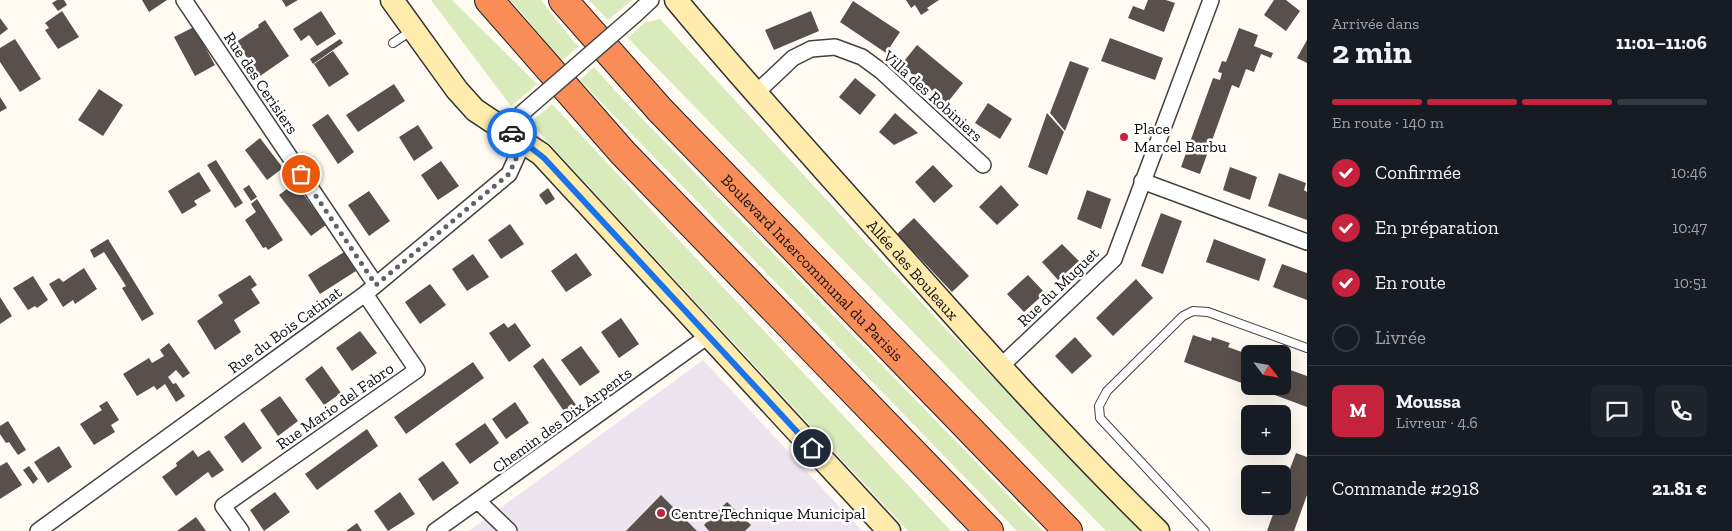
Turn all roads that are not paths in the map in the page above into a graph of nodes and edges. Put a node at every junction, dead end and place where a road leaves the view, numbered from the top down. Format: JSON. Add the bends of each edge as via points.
{"nodes":[{"id":1,"x":184,"y":0,"type":"edge"},
{"id":2,"x":392,"y":0,"type":"edge"},
{"id":3,"x":489,"y":0,"type":"edge"},
{"id":4,"x":564,"y":0,"type":"edge"},
{"id":5,"x":650,"y":0,"type":"edge"},
{"id":6,"x":676,"y":0,"type":"edge"},
{"id":7,"x":1211,"y":0,"type":"edge"},
{"id":8,"x":413,"y":30,"type":"junction"},
{"id":9,"x":393,"y":43,"type":"dead end"},
{"id":10,"x":756,"y":93,"type":"junction"},
{"id":11,"x":516,"y":123,"type":"junction"},
{"id":12,"x":983,"y":165,"type":"dead end"},
{"id":13,"x":1142,"y":181,"type":"junction"},
{"id":14,"x":760,"y":214,"type":"junction"},
{"id":15,"x":1307,"y":242,"type":"edge"},
{"id":16,"x":370,"y":289,"type":"junction"},
{"id":17,"x":708,"y":336,"type":"junction"},
{"id":18,"x":1307,"y":348,"type":"edge"},
{"id":19,"x":1000,"y":367,"type":"junction"},
{"id":20,"x":854,"y":392,"type":"junction"},
{"id":21,"x":479,"y":502,"type":"junction"},
{"id":22,"x":38,"y":531,"type":"edge"},
{"id":23,"x":241,"y":531,"type":"edge"},
{"id":24,"x":436,"y":531,"type":"edge"},
{"id":25,"x":509,"y":531,"type":"edge"},
{"id":26,"x":889,"y":531,"type":"edge"},
{"id":27,"x":976,"y":531,"type":"edge"},
{"id":28,"x":989,"y":531,"type":"edge"},
{"id":29,"x":1068,"y":531,"type":"edge"},
{"id":30,"x":1088,"y":531,"type":"edge"},
{"id":31,"x":1158,"y":531,"type":"edge"},
{"id":32,"x":1205,"y":531,"type":"edge"}],
"edges":[{"from":1,"to":16,"type":"street","name":"Rue des Cerisiers"},
{"from":2,"to":8,"type":"street"},
{"from":3,"to":20,"type":"highway","via":[[623,153]]},
{"from":4,"to":14,"type":"highway","name":"Boulevard Intercommunal du Parisis","via":[[660,110]]},
{"from":5,"to":11,"type":"street","bridge":true},
{"from":6,"to":10,"type":"street","name":"Allée des Bouleaux"},
{"from":7,"to":13,"type":"street","name":"Rue du Muguet"},
{"from":8,"to":9,"type":"lane"},
{"from":8,"to":11,"type":"street","via":[[475,110]]},
{"from":10,"to":12,"type":"street","name":"Villa des Robiniers","via":[[793,58],[811,49],[836,47],[862,57],[881,71]]},
{"from":10,"to":19,"type":"street","name":"Allée des Bouleaux"},
{"from":11,"to":16,"type":"street","name":"Rue du Bois Catinat","via":[[518,154],[509,174]]},
{"from":11,"to":17,"type":"street","via":[[544,158]]},
{"from":13,"to":15,"type":"street"},
{"from":13,"to":19,"type":"street","name":"Rue du Muguet","via":[[1114,259]]},
{"from":14,"to":29,"type":"highway","name":"Boulevard Intercommunal du Parisis"},
{"from":14,"to":30,"type":"highway"},
{"from":16,"to":22,"type":"street","name":"Rue du Bois Catinat"},
{"from":16,"to":23,"type":"street","name":"Rue Mario del Fabro","via":[[417,370],[223,506]]},
{"from":17,"to":21,"type":"street","name":"Chemin des Dix Arpents"},
{"from":17,"to":26,"type":"street"},
{"from":18,"to":32,"type":"lane","via":[[1208,312],[1193,311],[1183,316],[1107,391],[1099,406],[1100,418]]},
{"from":19,"to":31,"type":"street","name":"Allée des Bouleaux"},
{"from":20,"to":27,"type":"street"},
{"from":20,"to":28,"type":"highway"},
{"from":21,"to":24,"type":"street","name":"Chemin des Dix Arpents"},
{"from":21,"to":25,"type":"street"}]}
